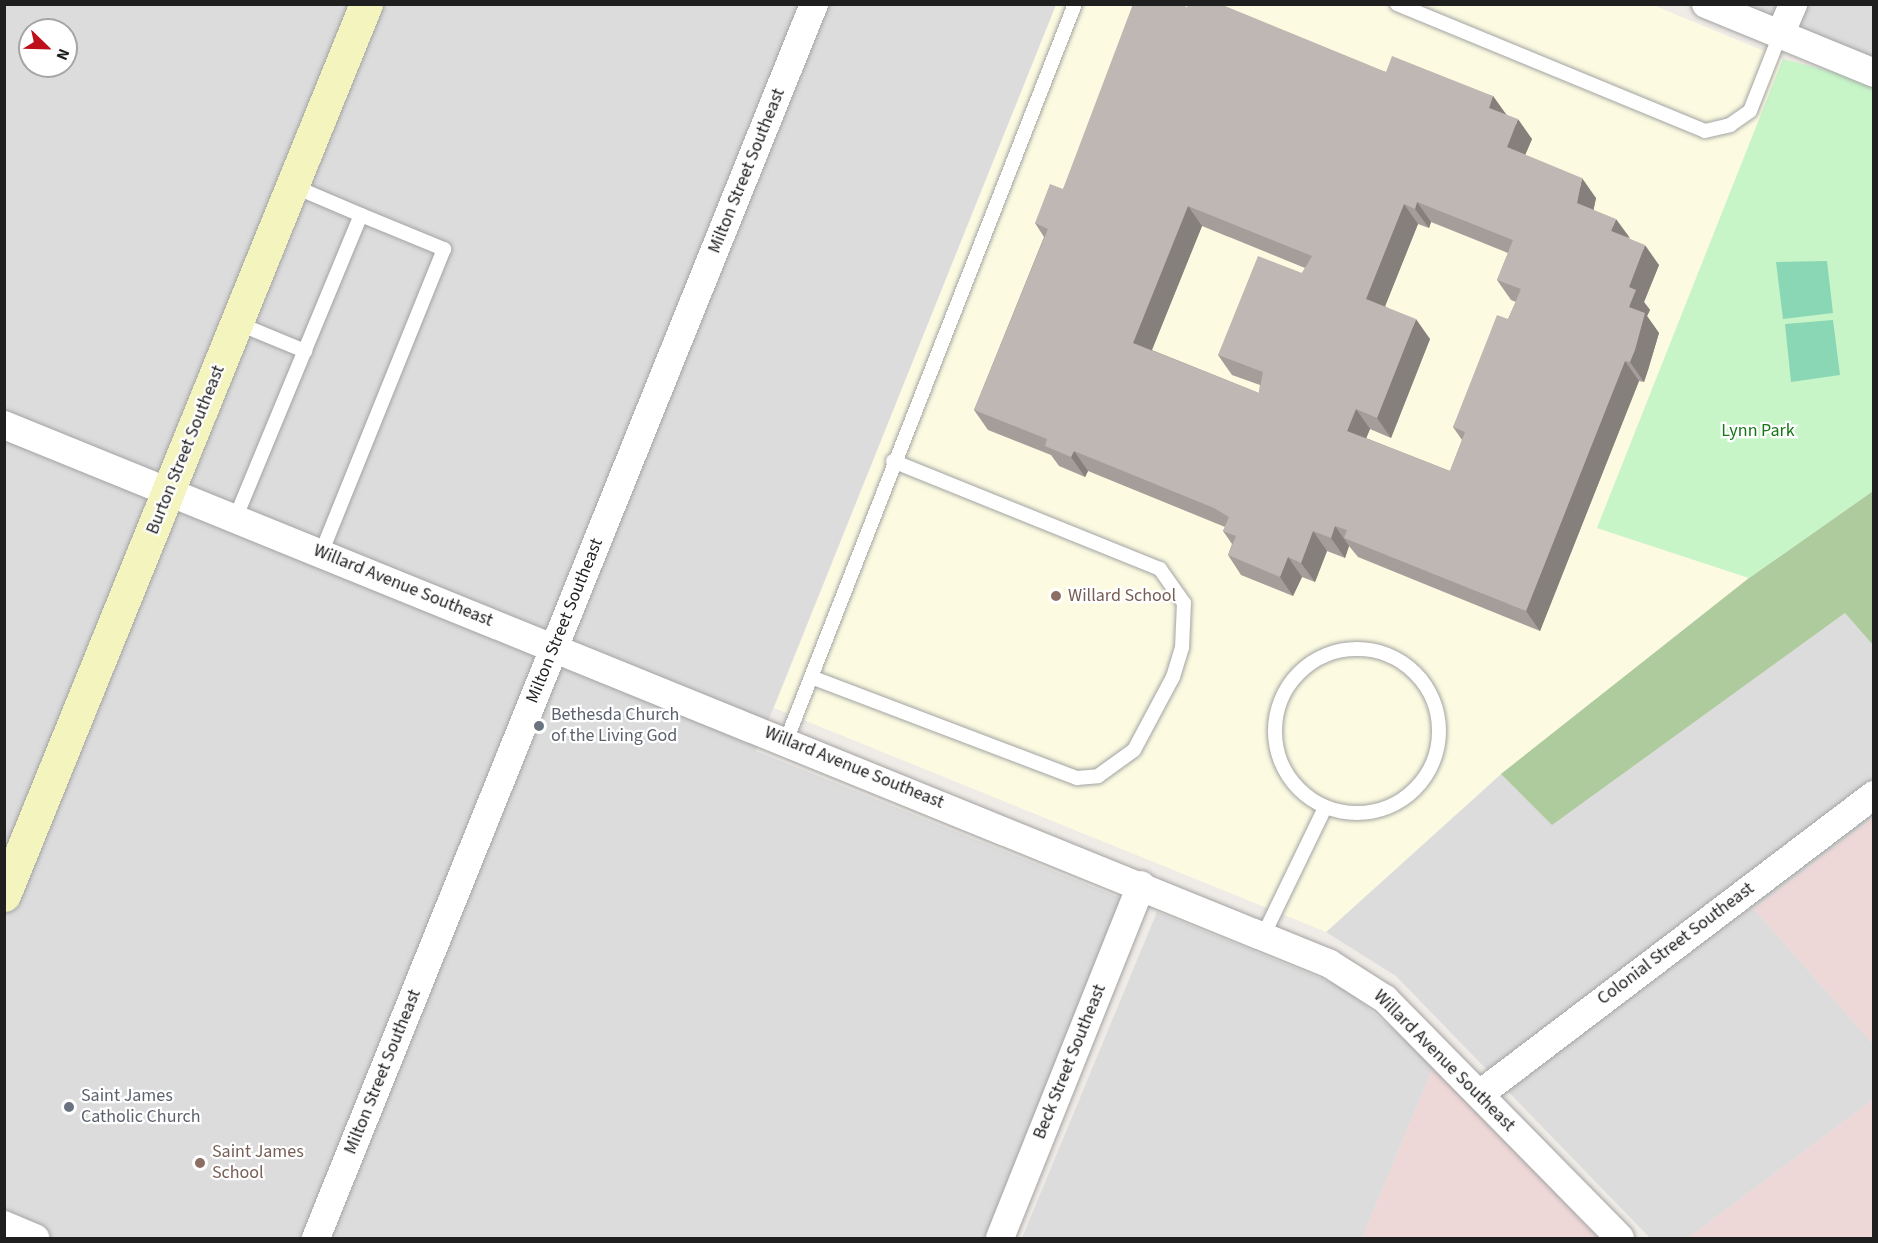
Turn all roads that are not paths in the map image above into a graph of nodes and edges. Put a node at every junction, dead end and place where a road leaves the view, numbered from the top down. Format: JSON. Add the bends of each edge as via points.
{"nodes":[{"id":1,"x":366,"y":4,"type":"edge"},
{"id":2,"x":814,"y":4,"type":"edge"},
{"id":3,"x":1075,"y":4,"type":"edge"},
{"id":4,"x":1397,"y":4,"type":"edge"},
{"id":5,"x":1706,"y":4,"type":"edge"},
{"id":6,"x":1792,"y":4,"type":"edge"},
{"id":7,"x":1780,"y":35,"type":"junction"},
{"id":8,"x":1874,"y":72,"type":"edge"},
{"id":9,"x":293,"y":186,"type":"junction"},
{"id":10,"x":361,"y":215,"type":"junction"},
{"id":11,"x":237,"y":323,"type":"junction"},
{"id":12,"x":304,"y":351,"type":"junction"},
{"id":13,"x":4,"y":425,"type":"edge"},
{"id":14,"x":893,"y":461,"type":"junction"},
{"id":15,"x":169,"y":492,"type":"junction"},
{"id":16,"x":235,"y":519,"type":"junction"},
{"id":17,"x":321,"y":554,"type":"junction"},
{"id":18,"x":554,"y":647,"type":"junction"},
{"id":19,"x":811,"y":677,"type":"junction"},
{"id":20,"x":786,"y":741,"type":"junction"},
{"id":21,"x":1874,"y":795,"type":"edge"},
{"id":22,"x":1325,"y":808,"type":"junction"},
{"id":23,"x":1141,"y":885,"type":"junction"},
{"id":24,"x":4,"y":895,"type":"edge"},
{"id":25,"x":1263,"y":936,"type":"junction"},
{"id":26,"x":1480,"y":1094,"type":"junction"},
{"id":27,"x":4,"y":1226,"type":"edge"},
{"id":28,"x":34,"y":1239,"type":"edge"},
{"id":29,"x":316,"y":1239,"type":"edge"},
{"id":30,"x":999,"y":1239,"type":"edge"},
{"id":31,"x":1620,"y":1239,"type":"edge"}],
"edges":[{"from":1,"to":9,"type":"street","name":"Burton Street Southeast"},
{"from":2,"to":18,"type":"street","name":"Milton Street Southeast"},
{"from":3,"to":14,"type":"lane"},
{"from":4,"to":7,"type":"lane","via":[[1705,132],[1731,124],[1750,111]]},
{"from":5,"to":7,"type":"street"},
{"from":6,"to":7,"type":"street"},
{"from":7,"to":8,"type":"street"},
{"from":9,"to":10,"type":"lane"},
{"from":9,"to":11,"type":"street","name":"Burton Street Southeast"},
{"from":10,"to":12,"type":"lane"},
{"from":10,"to":17,"type":"lane","via":[[444,249]]},
{"from":11,"to":12,"type":"lane"},
{"from":11,"to":15,"type":"street","name":"Burton Street Southeast"},
{"from":12,"to":16,"type":"lane"},
{"from":13,"to":15,"type":"street","name":"Willard Avenue Southeast"},
{"from":14,"to":19,"type":"lane"},
{"from":14,"to":19,"type":"lane","via":[[1160,569],[1184,603],[1182,648],[1173,677],[1134,750],[1098,776],[1077,778]]},
{"from":15,"to":16,"type":"street","name":"Willard Avenue Southeast"},
{"from":15,"to":24,"type":"street","name":"Burton Street Southeast"},
{"from":16,"to":17,"type":"street","name":"Willard Avenue Southeast"},
{"from":17,"to":18,"type":"street","name":"Willard Avenue Southeast"},
{"from":18,"to":20,"type":"street","name":"Willard Avenue Southeast"},
{"from":18,"to":29,"type":"street","name":"Milton Street Southeast"},
{"from":19,"to":20,"type":"lane"},
{"from":20,"to":23,"type":"street","name":"Willard Avenue Southeast"},
{"from":21,"to":26,"type":"street","name":"Colonial Street Southeast"},
{"from":22,"to":22,"type":"lane","via":[[1352,814],[1379,811],[1404,799],[1423,780],[1436,756],[1440,728],[1425,686],[1400,660],[1375,650],[1347,648],[1321,656],[1299,672],[1280,702],[1275,747],[1285,773],[1302,794]]},
{"from":22,"to":25,"type":"lane"},
{"from":23,"to":25,"type":"street","name":"Willard Avenue Southeast"},
{"from":23,"to":30,"type":"street","name":"Beck Street Southeast"},
{"from":25,"to":26,"type":"street","name":"Willard Avenue Southeast","via":[[1354,976],[1385,999]]},
{"from":26,"to":31,"type":"street","name":"Willard Avenue Southeast"},
{"from":27,"to":28,"type":"street"}]}
